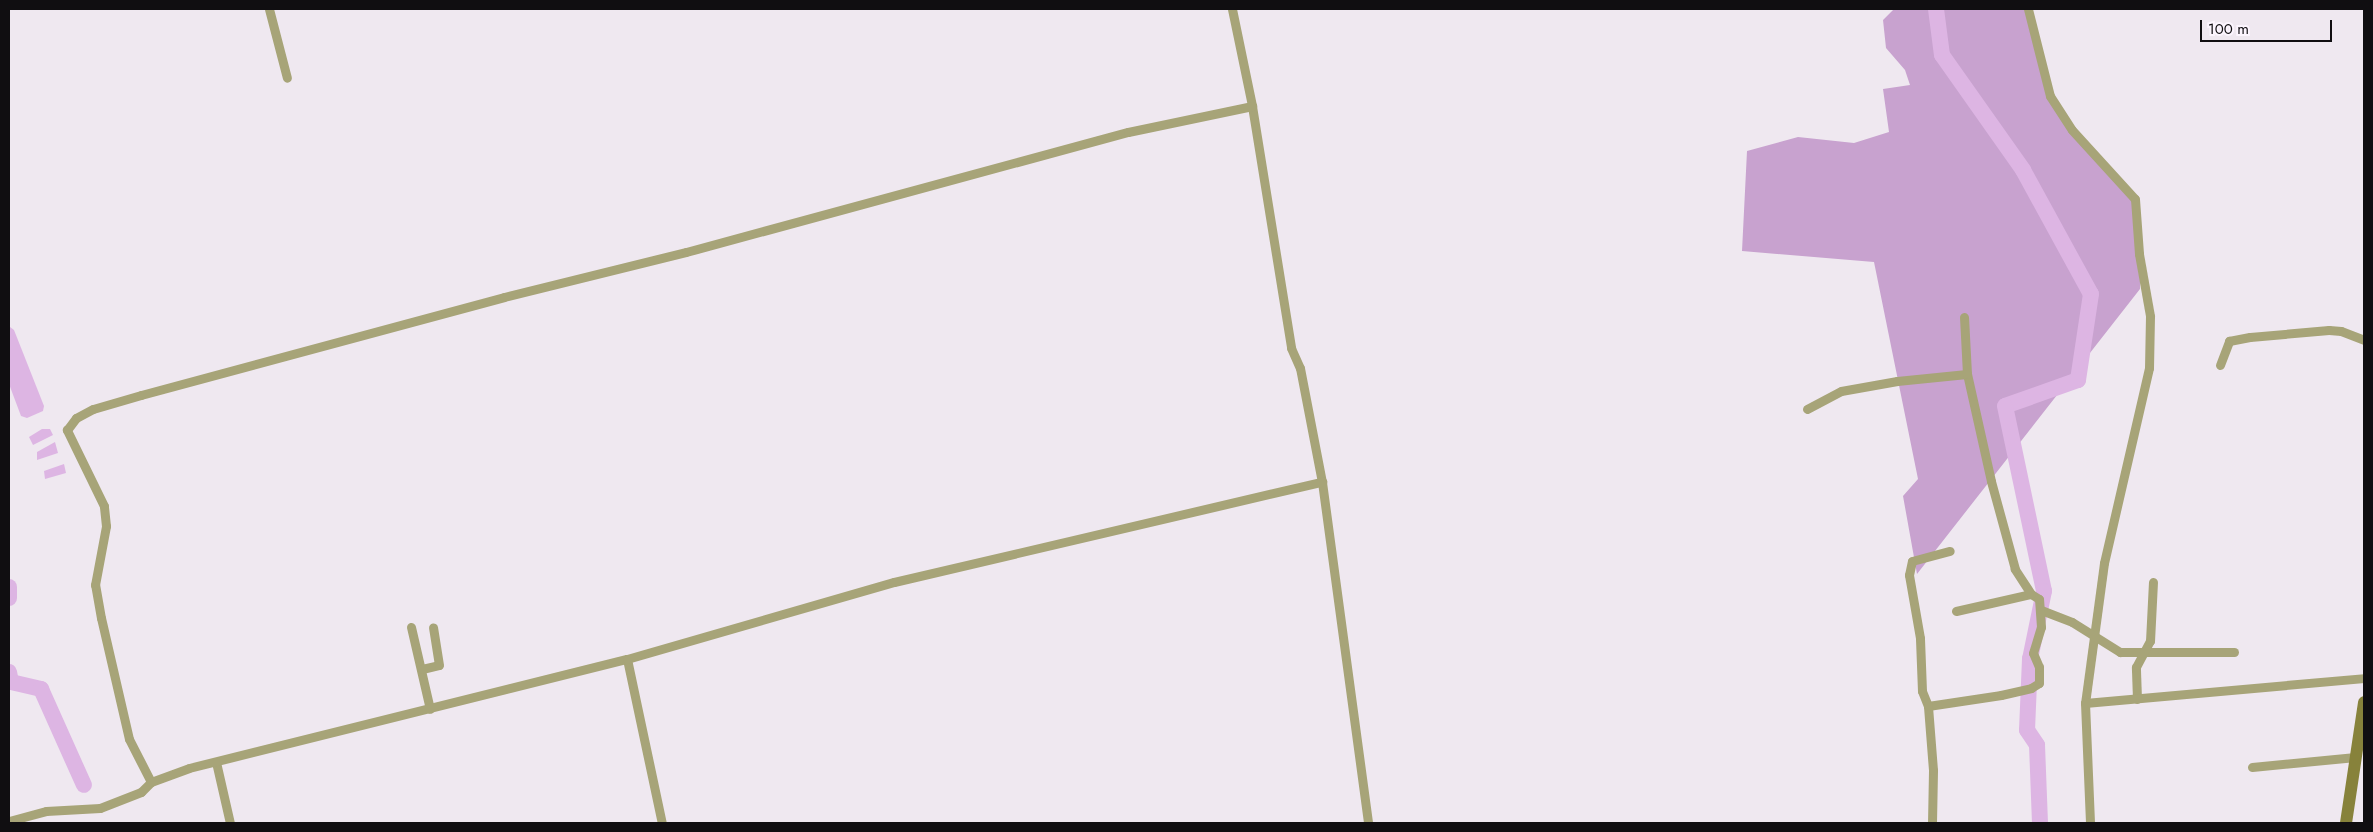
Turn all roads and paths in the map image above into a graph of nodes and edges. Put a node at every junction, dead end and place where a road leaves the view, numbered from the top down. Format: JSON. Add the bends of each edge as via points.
{"nodes":[{"id":1,"x":269,"y":9,"type":"edge"},
{"id":2,"x":1232,"y":9,"type":"edge"},
{"id":3,"x":2028,"y":9,"type":"edge"},
{"id":4,"x":287,"y":78,"type":"dead end"},
{"id":5,"x":1252,"y":106,"type":"junction"},
{"id":6,"x":1964,"y":317,"type":"dead end"},
{"id":7,"x":2364,"y":340,"type":"edge"},
{"id":8,"x":2220,"y":365,"type":"dead end"},
{"id":9,"x":1967,"y":374,"type":"junction"},
{"id":10,"x":1806,"y":409,"type":"dead end"},
{"id":11,"x":1322,"y":482,"type":"junction"},
{"id":12,"x":1950,"y":551,"type":"dead end"},
{"id":13,"x":2153,"y":582,"type":"dead end"},
{"id":14,"x":2035,"y":597,"type":"junction"},
{"id":15,"x":2041,"y":610,"type":"junction"},
{"id":16,"x":1956,"y":611,"type":"dead end"},
{"id":17,"x":411,"y":627,"type":"dead end"},
{"id":18,"x":433,"y":627,"type":"dead end"},
{"id":19,"x":2094,"y":637,"type":"junction"},
{"id":20,"x":2234,"y":652,"type":"dead end"},
{"id":21,"x":2145,"y":654,"type":"junction"},
{"id":22,"x":627,"y":659,"type":"junction"},
{"id":23,"x":422,"y":669,"type":"junction"},
{"id":24,"x":2364,"y":678,"type":"edge"},
{"id":25,"x":2137,"y":699,"type":"junction"},
{"id":26,"x":2364,"y":702,"type":"edge"},
{"id":27,"x":2086,"y":704,"type":"junction"},
{"id":28,"x":1928,"y":706,"type":"junction"},
{"id":29,"x":430,"y":709,"type":"junction"},
{"id":30,"x":2356,"y":757,"type":"junction"},
{"id":31,"x":216,"y":762,"type":"junction"},
{"id":32,"x":2252,"y":766,"type":"dead end"},
{"id":33,"x":150,"y":782,"type":"junction"},
{"id":34,"x":9,"y":821,"type":"edge"},
{"id":35,"x":230,"y":823,"type":"edge"},
{"id":36,"x":662,"y":823,"type":"edge"},
{"id":37,"x":1368,"y":823,"type":"edge"},
{"id":38,"x":1932,"y":823,"type":"edge"},
{"id":39,"x":2090,"y":823,"type":"edge"},
{"id":40,"x":2346,"y":823,"type":"edge"}],
"edges":[{"from":1,"to":4,"type":"street"},
{"from":2,"to":5,"type":"street"},
{"from":3,"to":19,"type":"street","via":[[2050,96],[2072,130],[2135,199],[2139,254],[2150,316],[2150,368],[2104,563]]},
{"from":5,"to":11,"type":"street","via":[[1291,348],[1300,368]]},
{"from":5,"to":33,"type":"street","via":[[1128,132],[696,250],[449,312],[122,401],[76,418],[67,430],[104,506],[106,526],[94,585],[129,740]]},
{"from":6,"to":9,"type":"street"},
{"from":7,"to":8,"type":"street","via":[[2341,330],[2250,337],[2229,341]]},
{"from":9,"to":10,"type":"street","via":[[1841,391]]},
{"from":9,"to":14,"type":"street","via":[[2015,569]]},
{"from":11,"to":22,"type":"street","via":[[894,582]]},
{"from":11,"to":37,"type":"street"},
{"from":12,"to":28,"type":"street","via":[[1912,561],[1909,575],[1920,638],[1922,691]]},
{"from":13,"to":21,"type":"street","via":[[2150,641]]},
{"from":14,"to":15,"type":"street"},
{"from":14,"to":16,"type":"street"},
{"from":15,"to":19,"type":"street","via":[[2072,622]]},
{"from":15,"to":28,"type":"street","via":[[2041,627],[2033,653],[2039,667],[2039,682],[2027,688]]},
{"from":17,"to":23,"type":"street"},
{"from":18,"to":23,"type":"street","via":[[438,665]]},
{"from":19,"to":21,"type":"street","via":[[2120,652]]},
{"from":19,"to":27,"type":"street"},
{"from":20,"to":21,"type":"street"},
{"from":21,"to":25,"type":"street","via":[[2136,667]]},
{"from":22,"to":29,"type":"street"},
{"from":22,"to":36,"type":"street"},
{"from":23,"to":29,"type":"street"},
{"from":24,"to":25,"type":"street"},
{"from":25,"to":27,"type":"street"},
{"from":26,"to":30,"type":"main road"},
{"from":27,"to":39,"type":"street"},
{"from":28,"to":38,"type":"street","via":[[1933,770]]},
{"from":29,"to":31,"type":"street"},
{"from":30,"to":32,"type":"street"},
{"from":30,"to":40,"type":"main road"},
{"from":31,"to":33,"type":"street"},
{"from":31,"to":35,"type":"street"},
{"from":33,"to":34,"type":"street","via":[[141,792],[100,808],[46,811]]}]}
